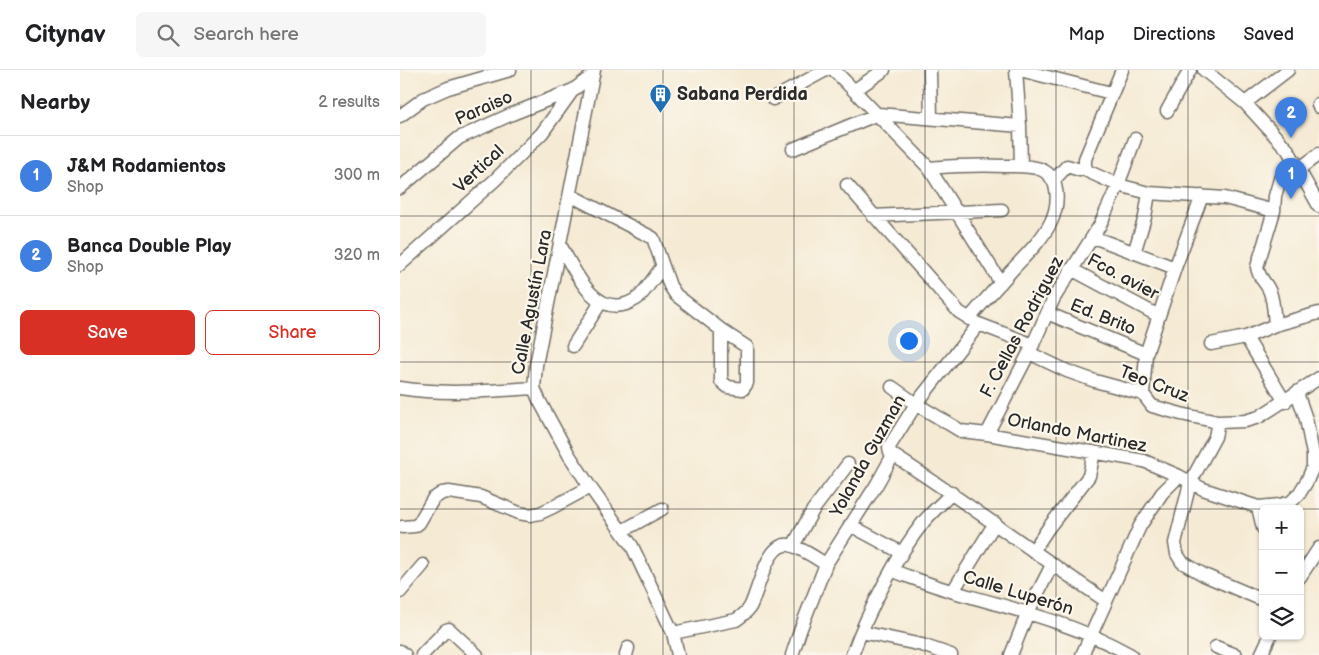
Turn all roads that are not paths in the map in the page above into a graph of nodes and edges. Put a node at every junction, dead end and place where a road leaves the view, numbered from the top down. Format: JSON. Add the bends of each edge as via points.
{"nodes":[{"id":1,"x":510,"y":70,"type":"edge"},
{"id":2,"x":826,"y":70,"type":"edge"},
{"id":3,"x":834,"y":70,"type":"edge"},
{"id":4,"x":884,"y":70,"type":"edge"},
{"id":5,"x":930,"y":70,"type":"edge"},
{"id":6,"x":1016,"y":70,"type":"edge"},
{"id":7,"x":1020,"y":70,"type":"edge"},
{"id":8,"x":1122,"y":70,"type":"edge"},
{"id":9,"x":1190,"y":70,"type":"edge"},
{"id":10,"x":1204,"y":70,"type":"edge"},
{"id":11,"x":1288,"y":70,"type":"edge"},
{"id":12,"x":593,"y":73,"type":"edge"},
{"id":13,"x":573,"y":90,"type":"junction"},
{"id":14,"x":855,"y":90,"type":"junction"},
{"id":15,"x":1111,"y":93,"type":"junction"},
{"id":16,"x":773,"y":99,"type":"dead end"},
{"id":17,"x":1245,"y":103,"type":"junction"},
{"id":18,"x":1167,"y":111,"type":"dead end"},
{"id":19,"x":878,"y":114,"type":"junction"},
{"id":20,"x":400,"y":116,"type":"edge"},
{"id":21,"x":930,"y":118,"type":"junction"},
{"id":22,"x":1020,"y":126,"type":"junction"},
{"id":23,"x":1135,"y":139,"type":"dead end"},
{"id":24,"x":793,"y":149,"type":"dead end"},
{"id":25,"x":1319,"y":154,"type":"edge"},
{"id":26,"x":1296,"y":164,"type":"junction"},
{"id":27,"x":1021,"y":166,"type":"junction"},
{"id":28,"x":1085,"y":166,"type":"junction"},
{"id":29,"x":929,"y":168,"type":"junction"},
{"id":30,"x":1054,"y":180,"type":"junction"},
{"id":31,"x":1313,"y":181,"type":"edge"},
{"id":32,"x":847,"y":185,"type":"dead end"},
{"id":33,"x":1118,"y":185,"type":"junction"},
{"id":34,"x":400,"y":188,"type":"edge"},
{"id":35,"x":1149,"y":193,"type":"junction"},
{"id":36,"x":570,"y":195,"type":"junction"},
{"id":37,"x":1202,"y":196,"type":"junction"},
{"id":38,"x":1319,"y":206,"type":"edge"},
{"id":39,"x":1002,"y":210,"type":"dead end"},
{"id":40,"x":1274,"y":211,"type":"junction"},
{"id":41,"x":957,"y":213,"type":"junction"},
{"id":42,"x":873,"y":216,"type":"junction"},
{"id":43,"x":1093,"y":237,"type":"junction"},
{"id":44,"x":560,"y":245,"type":"junction"},
{"id":45,"x":1134,"y":253,"type":"junction"},
{"id":46,"x":400,"y":265,"type":"edge"},
{"id":47,"x":663,"y":266,"type":"junction"},
{"id":48,"x":1175,"y":268,"type":"junction"},
{"id":49,"x":1071,"y":269,"type":"junction"},
{"id":50,"x":1000,"y":283,"type":"junction"},
{"id":51,"x":601,"y":302,"type":"junction"},
{"id":52,"x":1047,"y":313,"type":"junction"},
{"id":53,"x":1319,"y":313,"type":"edge"},
{"id":54,"x":1160,"y":316,"type":"junction"},
{"id":55,"x":979,"y":323,"type":"junction"},
{"id":56,"x":1275,"y":325,"type":"junction"},
{"id":57,"x":721,"y":330,"type":"dead end"},
{"id":58,"x":1246,"y":337,"type":"junction"},
{"id":59,"x":1211,"y":344,"type":"dead end"},
{"id":60,"x":573,"y":346,"type":"dead end"},
{"id":61,"x":1031,"y":349,"type":"junction"},
{"id":62,"x":1146,"y":354,"type":"junction"},
{"id":63,"x":1319,"y":378,"type":"edge"},
{"id":64,"x":892,"y":387,"type":"dead end"},
{"id":65,"x":400,"y":388,"type":"edge"},
{"id":66,"x":534,"y":388,"type":"junction"},
{"id":67,"x":1297,"y":393,"type":"junction"},
{"id":68,"x":1143,"y":394,"type":"junction"},
{"id":69,"x":1285,"y":402,"type":"junction"},
{"id":70,"x":916,"y":404,"type":"junction"},
{"id":71,"x":1218,"y":422,"type":"junction"},
{"id":72,"x":987,"y":434,"type":"junction"},
{"id":73,"x":1094,"y":452,"type":"junction"},
{"id":74,"x":893,"y":455,"type":"junction"},
{"id":75,"x":848,"y":464,"type":"dead end"},
{"id":76,"x":1179,"y":476,"type":"junction"},
{"id":77,"x":1190,"y":483,"type":"junction"},
{"id":78,"x":590,"y":487,"type":"junction"},
{"id":79,"x":952,"y":493,"type":"junction"},
{"id":80,"x":1258,"y":506,"type":"junction"},
{"id":81,"x":662,"y":508,"type":"dead end"},
{"id":82,"x":1259,"y":510,"type":"edge"},
{"id":83,"x":995,"y":523,"type":"junction"},
{"id":84,"x":850,"y":525,"type":"junction"},
{"id":85,"x":402,"y":527,"type":"dead end"},
{"id":86,"x":622,"y":531,"type":"junction"},
{"id":87,"x":793,"y":546,"type":"junction"},
{"id":88,"x":1319,"y":548,"type":"edge"},
{"id":89,"x":1033,"y":552,"type":"junction"},
{"id":90,"x":902,"y":553,"type":"junction"},
{"id":91,"x":826,"y":564,"type":"junction"},
{"id":92,"x":423,"y":565,"type":"dead end"},
{"id":93,"x":1052,"y":565,"type":"junction"},
{"id":94,"x":1304,"y":570,"type":"edge"},
{"id":95,"x":893,"y":571,"type":"junction"},
{"id":96,"x":953,"y":591,"type":"junction"},
{"id":97,"x":400,"y":592,"type":"edge"},
{"id":98,"x":1259,"y":598,"type":"edge"},
{"id":99,"x":1106,"y":601,"type":"junction"},
{"id":100,"x":1028,"y":612,"type":"junction"},
{"id":101,"x":861,"y":632,"type":"junction"},
{"id":102,"x":673,"y":633,"type":"junction"},
{"id":103,"x":1091,"y":635,"type":"junction"},
{"id":104,"x":1268,"y":640,"type":"edge"},
{"id":105,"x":1216,"y":648,"type":"dead end"},
{"id":106,"x":400,"y":651,"type":"edge"},
{"id":107,"x":1263,"y":654,"type":"edge"},
{"id":108,"x":405,"y":655,"type":"edge"},
{"id":109,"x":422,"y":655,"type":"edge"},
{"id":110,"x":477,"y":655,"type":"edge"},
{"id":111,"x":678,"y":655,"type":"edge"},
{"id":112,"x":792,"y":655,"type":"edge"},
{"id":113,"x":852,"y":655,"type":"edge"},
{"id":114,"x":952,"y":655,"type":"edge"},
{"id":115,"x":1011,"y":655,"type":"edge"},
{"id":116,"x":1082,"y":655,"type":"edge"},
{"id":117,"x":1130,"y":655,"type":"edge"},
{"id":118,"x":1236,"y":655,"type":"edge"}],
"edges":[{"from":1,"to":20,"type":"street","via":[[448,88],[423,99]]},
{"from":2,"to":16,"type":"street"},
{"from":3,"to":14,"type":"street"},
{"from":4,"to":14,"type":"street"},
{"from":5,"to":21,"type":"street"},
{"from":6,"to":22,"type":"street"},
{"from":7,"to":15,"type":"street"},
{"from":8,"to":15,"type":"street"},
{"from":9,"to":18,"type":"street"},
{"from":10,"to":17,"type":"street"},
{"from":11,"to":17,"type":"street"},
{"from":12,"to":13,"type":"street","name":"Paraiso"},
{"from":12,"to":36,"type":"street","name":"Calle Agustín Lara"},
{"from":13,"to":34,"type":"street","name":"Paraiso","via":[[459,138]]},
{"from":13,"to":46,"type":"street","name":"Vertical","via":[[542,132],[495,180]]},
{"from":14,"to":19,"type":"street"},
{"from":15,"to":28,"type":"street"},
{"from":17,"to":26,"type":"street","via":[[1288,150]]},
{"from":19,"to":21,"type":"street"},
{"from":19,"to":24,"type":"street"},
{"from":19,"to":29,"type":"street"},
{"from":21,"to":22,"type":"street"},
{"from":22,"to":27,"type":"street"},
{"from":23,"to":33,"type":"street","name":"F. Cellas Rodriguez"},
{"from":25,"to":26,"type":"street"},
{"from":26,"to":31,"type":"street"},
{"from":26,"to":40,"type":"street","via":[[1280,179]]},
{"from":27,"to":29,"type":"street"},
{"from":27,"to":30,"type":"street","via":[[1040,169]]},
{"from":28,"to":30,"type":"street","via":[[1080,170],[1067,166]]},
{"from":28,"to":33,"type":"street","via":[[1092,174]]},
{"from":29,"to":41,"type":"street"},
{"from":30,"to":50,"type":"street","name":"Yolanda Guzman","via":[[1056,202],[1051,221],[1034,246]]},
{"from":31,"to":38,"type":"street"},
{"from":32,"to":42,"type":"street"},
{"from":33,"to":35,"type":"street"},
{"from":33,"to":43,"type":"street","name":"F. Cellas Rodriguez"},
{"from":35,"to":37,"type":"street"},
{"from":35,"to":45,"type":"street"},
{"from":36,"to":44,"type":"street","name":"Calle Agustín Lara"},
{"from":36,"to":47,"type":"street","via":[[650,236]]},
{"from":37,"to":40,"type":"street","via":[[1225,198]]},
{"from":37,"to":48,"type":"street"},
{"from":39,"to":41,"type":"street"},
{"from":40,"to":56,"type":"street","via":[[1257,267],[1258,276],[1270,293]]},
{"from":41,"to":42,"type":"street"},
{"from":41,"to":50,"type":"street"},
{"from":42,"to":55,"type":"street","via":[[959,312]]},
{"from":43,"to":45,"type":"street"},
{"from":43,"to":49,"type":"street","name":"F. Cellas Rodriguez"},
{"from":44,"to":51,"type":"street","via":[[582,282]]},
{"from":44,"to":66,"type":"street","name":"Calle Agustín Lara"},
{"from":45,"to":48,"type":"street"},
{"from":47,"to":51,"type":"street","via":[[632,302],[620,306]]},
{"from":47,"to":57,"type":"street","via":[[676,294]]},
{"from":48,"to":54,"type":"street"},
{"from":49,"to":52,"type":"street","name":"F. Cellas Rodriguez"},
{"from":49,"to":54,"type":"street","name":"Fco. avier"},
{"from":50,"to":55,"type":"street","name":"Yolanda Guzman"},
{"from":51,"to":60,"type":"street"},
{"from":52,"to":61,"type":"street","name":"F. Cellas Rodriguez"},
{"from":52,"to":62,"type":"street","name":"Ed. Brito"},
{"from":53,"to":56,"type":"street"},
{"from":54,"to":62,"type":"street"},
{"from":55,"to":61,"type":"street","name":"Teo Cruz"},
{"from":55,"to":70,"type":"street","name":"Yolanda Guzman"},
{"from":56,"to":58,"type":"street"},
{"from":58,"to":59,"type":"street"},
{"from":58,"to":69,"type":"street"},
{"from":61,"to":68,"type":"street","name":"Teo Cruz","via":[[1067,371]]},
{"from":61,"to":72,"type":"street","name":"F. Cellas Rodriguez"},
{"from":62,"to":68,"type":"street"},
{"from":63,"to":67,"type":"street","name":"Teo Cruz"},
{"from":64,"to":70,"type":"street","name":"Orlando Martinez"},
{"from":65,"to":66,"type":"street","via":[[483,392]]},
{"from":66,"to":78,"type":"street","name":"Calle Agustín Lara"},
{"from":67,"to":69,"type":"street","name":"Teo Cruz"},
{"from":67,"to":80,"type":"street","name":"Orlando Martinez","via":[[1306,419],[1313,454],[1312,467],[1307,481],[1291,502]]},
{"from":68,"to":71,"type":"street","name":"Teo Cruz","via":[[1152,406]]},
{"from":69,"to":71,"type":"street","name":"Teo Cruz","via":[[1259,417]]},
{"from":70,"to":72,"type":"street","name":"Orlando Martinez","via":[[961,431]]},
{"from":70,"to":74,"type":"street","name":"Yolanda Guzman","via":[[890,447]]},
{"from":71,"to":77,"type":"street","via":[[1216,437]]},
{"from":72,"to":73,"type":"street","name":"Orlando Martinez"},
{"from":73,"to":76,"type":"street","name":"Orlando Martinez","via":[[1144,461]]},
{"from":73,"to":89,"type":"street","via":[[1088,476]]},
{"from":74,"to":79,"type":"street"},
{"from":74,"to":84,"type":"street","name":"Yolanda Guzman"},
{"from":75,"to":87,"type":"street","via":[[813,510]]},
{"from":76,"to":77,"type":"street","name":"Orlando Martinez"},
{"from":76,"to":99,"type":"street","via":[[1162,493],[1140,526]]},
{"from":77,"to":80,"type":"street","name":"Orlando Martinez"},
{"from":77,"to":98,"type":"street","via":[[1175,544],[1176,554],[1182,562],[1204,575]]},
{"from":78,"to":85,"type":"street","via":[[530,515],[481,497],[442,493],[433,499],[419,523]]},
{"from":78,"to":86,"type":"street","name":"Calle Agustín Lara"},
{"from":79,"to":83,"type":"street"},
{"from":79,"to":90,"type":"street","via":[[925,520]]},
{"from":80,"to":82,"type":"street"},
{"from":81,"to":86,"type":"street"},
{"from":83,"to":89,"type":"street"},
{"from":83,"to":96,"type":"street"},
{"from":84,"to":90,"type":"street"},
{"from":84,"to":91,"type":"street","name":"Yolanda Guzman"},
{"from":86,"to":102,"type":"street","name":"Calle Agustín Lara"},
{"from":87,"to":91,"type":"street"},
{"from":87,"to":102,"type":"street","via":[[785,544],[776,548],[750,607],[736,620]]},
{"from":88,"to":94,"type":"street"},
{"from":89,"to":93,"type":"street"},
{"from":90,"to":95,"type":"street"},
{"from":91,"to":112,"type":"street","name":"Yolanda Guzman"},
{"from":92,"to":97,"type":"street"},
{"from":93,"to":99,"type":"street"},
{"from":93,"to":100,"type":"street"},
{"from":95,"to":96,"type":"street","name":"Calle Luperón"},
{"from":95,"to":101,"type":"street"},
{"from":96,"to":100,"type":"street","name":"Calle Luperón"},
{"from":99,"to":103,"type":"street"},
{"from":100,"to":103,"type":"street","name":"Calle Luperón"},
{"from":100,"to":115,"type":"street"},
{"from":101,"to":113,"type":"street"},
{"from":101,"to":114,"type":"street"},
{"from":102,"to":111,"type":"street","name":"Calle Agustín Lara"},
{"from":103,"to":116,"type":"street"},
{"from":103,"to":117,"type":"street","name":"Calle Luperón"},
{"from":104,"to":107,"type":"street"},
{"from":105,"to":118,"type":"street"},
{"from":106,"to":108,"type":"street"},
{"from":109,"to":110,"type":"street","via":[[449,629]]}]}
